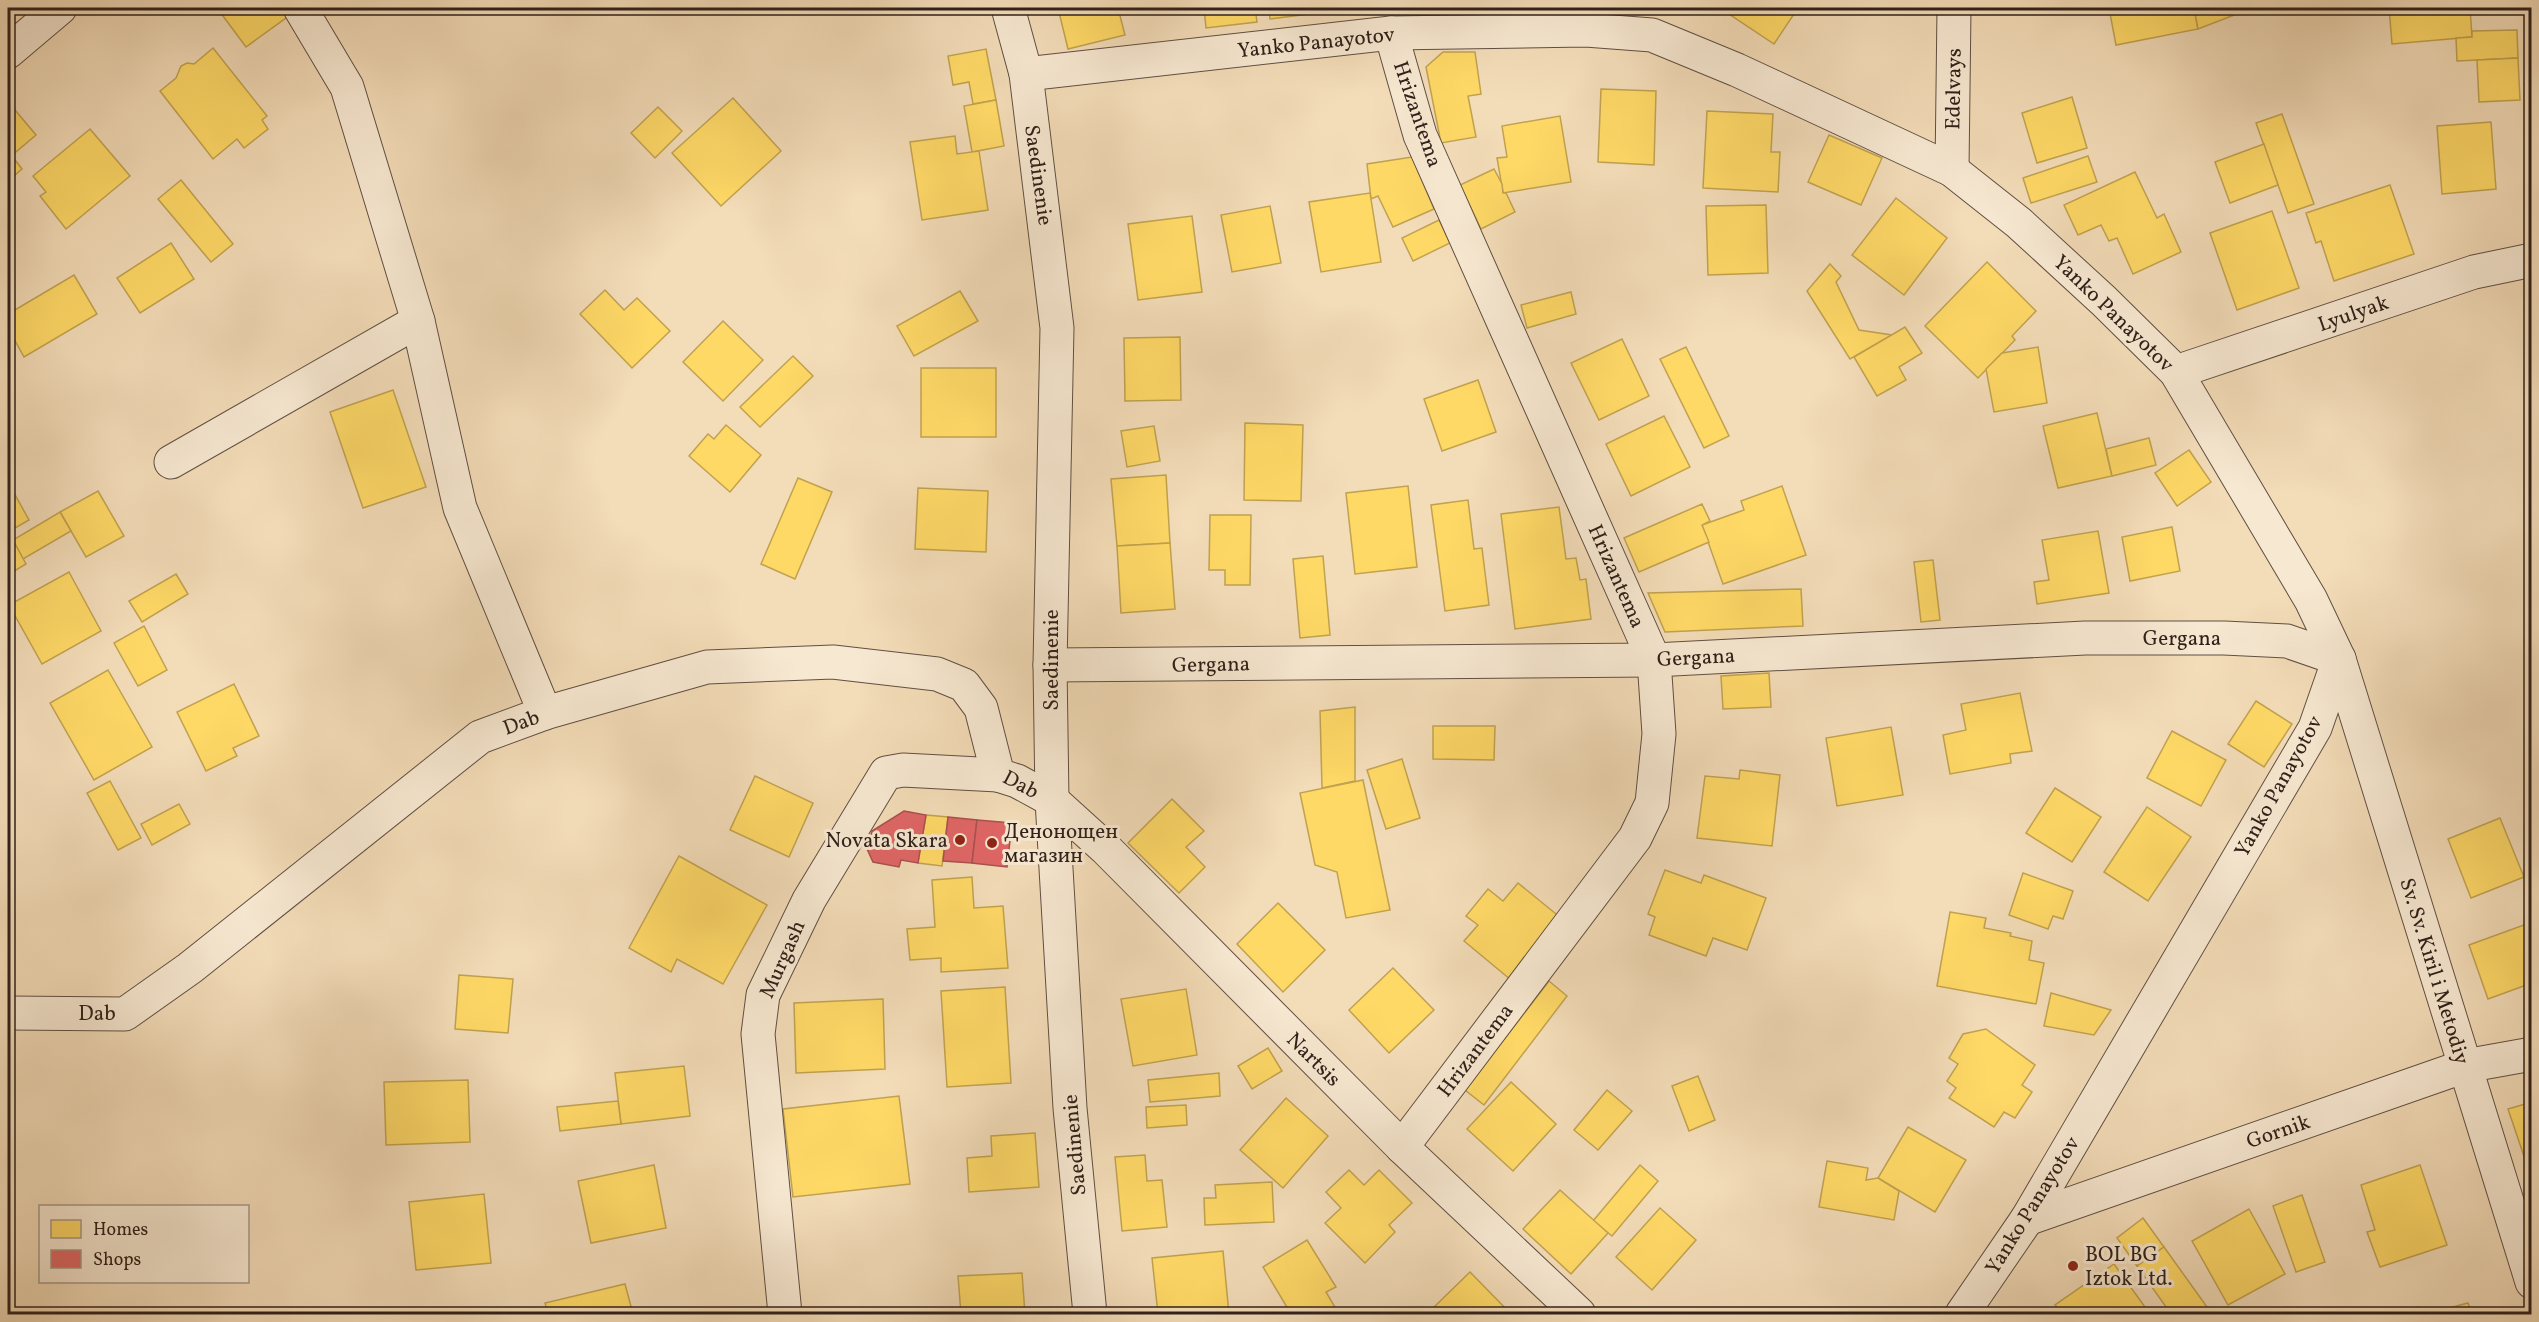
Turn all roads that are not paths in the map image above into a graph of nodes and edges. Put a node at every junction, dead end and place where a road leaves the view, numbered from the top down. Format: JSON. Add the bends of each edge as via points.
{"nodes":[{"id":1,"x":60,"y":8,"type":"edge"},
{"id":2,"x":300,"y":8,"type":"edge"},
{"id":3,"x":1008,"y":8,"type":"edge"},
{"id":4,"x":1954,"y":8,"type":"edge"},
{"id":5,"x":1587,"y":19,"type":"edge"},
{"id":6,"x":1391,"y":33,"type":"junction"},
{"id":7,"x":8,"y":52,"type":"edge"},
{"id":8,"x":1026,"y":74,"type":"junction"},
{"id":9,"x":1952,"y":170,"type":"junction"},
{"id":10,"x":2532,"y":260,"type":"edge"},
{"id":11,"x":418,"y":321,"type":"junction"},
{"id":12,"x":2176,"y":372,"type":"junction"},
{"id":13,"x":171,"y":462,"type":"dead end"},
{"id":14,"x":2339,"y":659,"type":"junction"},
{"id":15,"x":1654,"y":660,"type":"junction"},
{"id":16,"x":1050,"y":665,"type":"junction"},
{"id":17,"x":545,"y":713,"type":"junction"},
{"id":18,"x":998,"y":775,"type":"junction"},
{"id":19,"x":1052,"y":800,"type":"junction"},
{"id":20,"x":8,"y":1013,"type":"edge"},
{"id":21,"x":2532,"y":1054,"type":"edge"},
{"id":22,"x":2465,"y":1066,"type":"junction"},
{"id":23,"x":1402,"y":1148,"type":"junction"},
{"id":24,"x":2027,"y":1219,"type":"junction"},
{"id":25,"x":2532,"y":1282,"type":"edge"},
{"id":26,"x":786,"y":1314,"type":"edge"},
{"id":27,"x":1090,"y":1314,"type":"edge"},
{"id":28,"x":1579,"y":1314,"type":"edge"},
{"id":29,"x":1962,"y":1314,"type":"edge"}],
"edges":[{"from":1,"to":7,"type":"street"},
{"from":2,"to":11,"type":"street","via":[[347,87]]},
{"from":3,"to":8,"type":"street","name":"Saedinenie"},
{"from":4,"to":9,"type":"street","name":"Edelvays"},
{"from":5,"to":6,"type":"street","name":"Yanko Panayotov"},
{"from":5,"to":9,"type":"street","name":"Yanko Panayotov","via":[[1652,35],[1737,70]]},
{"from":6,"to":8,"type":"street","name":"Yanko Panayotov"},
{"from":6,"to":15,"type":"street","name":"Hrizantema","via":[[1420,135]]},
{"from":8,"to":16,"type":"street","name":"Saedinenie","via":[[1057,328]]},
{"from":9,"to":12,"type":"street","name":"Yanko Panayotov","via":[[2019,223]]},
{"from":10,"to":12,"type":"street","name":"Lyulyak","via":[[2474,272]]},
{"from":11,"to":13,"type":"street"},
{"from":11,"to":17,"type":"street","via":[[460,508]]},
{"from":12,"to":14,"type":"street","name":"Yanko Panayotov","via":[[2311,600]]},
{"from":14,"to":15,"type":"street","name":"Gergana","via":[[2287,640],[2085,638]]},
{"from":14,"to":22,"type":"street","name":"Sv. Sv. Kiril i Metodiy"},
{"from":14,"to":24,"type":"street","name":"Yanko Panayotov","via":[[2315,728]]},
{"from":15,"to":16,"type":"street","name":"Gergana"},
{"from":15,"to":23,"type":"street","name":"Hrizantema","via":[[1659,734],[1652,802],[1635,838]]},
{"from":16,"to":19,"type":"street","name":"Saedinenie"},
{"from":17,"to":18,"type":"street","name":"Dab","via":[[707,667],[833,662],[937,674],[964,685],[981,708]]},
{"from":17,"to":20,"type":"street","name":"Dab","via":[[480,737],[190,968],[125,1014]]},
{"from":18,"to":19,"type":"street","name":"Dab"},
{"from":18,"to":26,"type":"street","name":"Murgash","via":[[886,772],[809,900],[763,994],[758,1034]]},
{"from":19,"to":23,"type":"street","name":"Nartsis","via":[[1106,849]]},
{"from":19,"to":27,"type":"street","name":"Saedinenie","via":[[1070,1108]]},
{"from":21,"to":22,"type":"street","name":"Gornik"},
{"from":22,"to":24,"type":"street","name":"Gornik"},
{"from":22,"to":25,"type":"street","name":"Sv. Sv. Kiril i Metodiy"},
{"from":23,"to":28,"type":"street","name":"Nartsis"},
{"from":24,"to":29,"type":"street","name":"Yanko Panayotov"}]}
